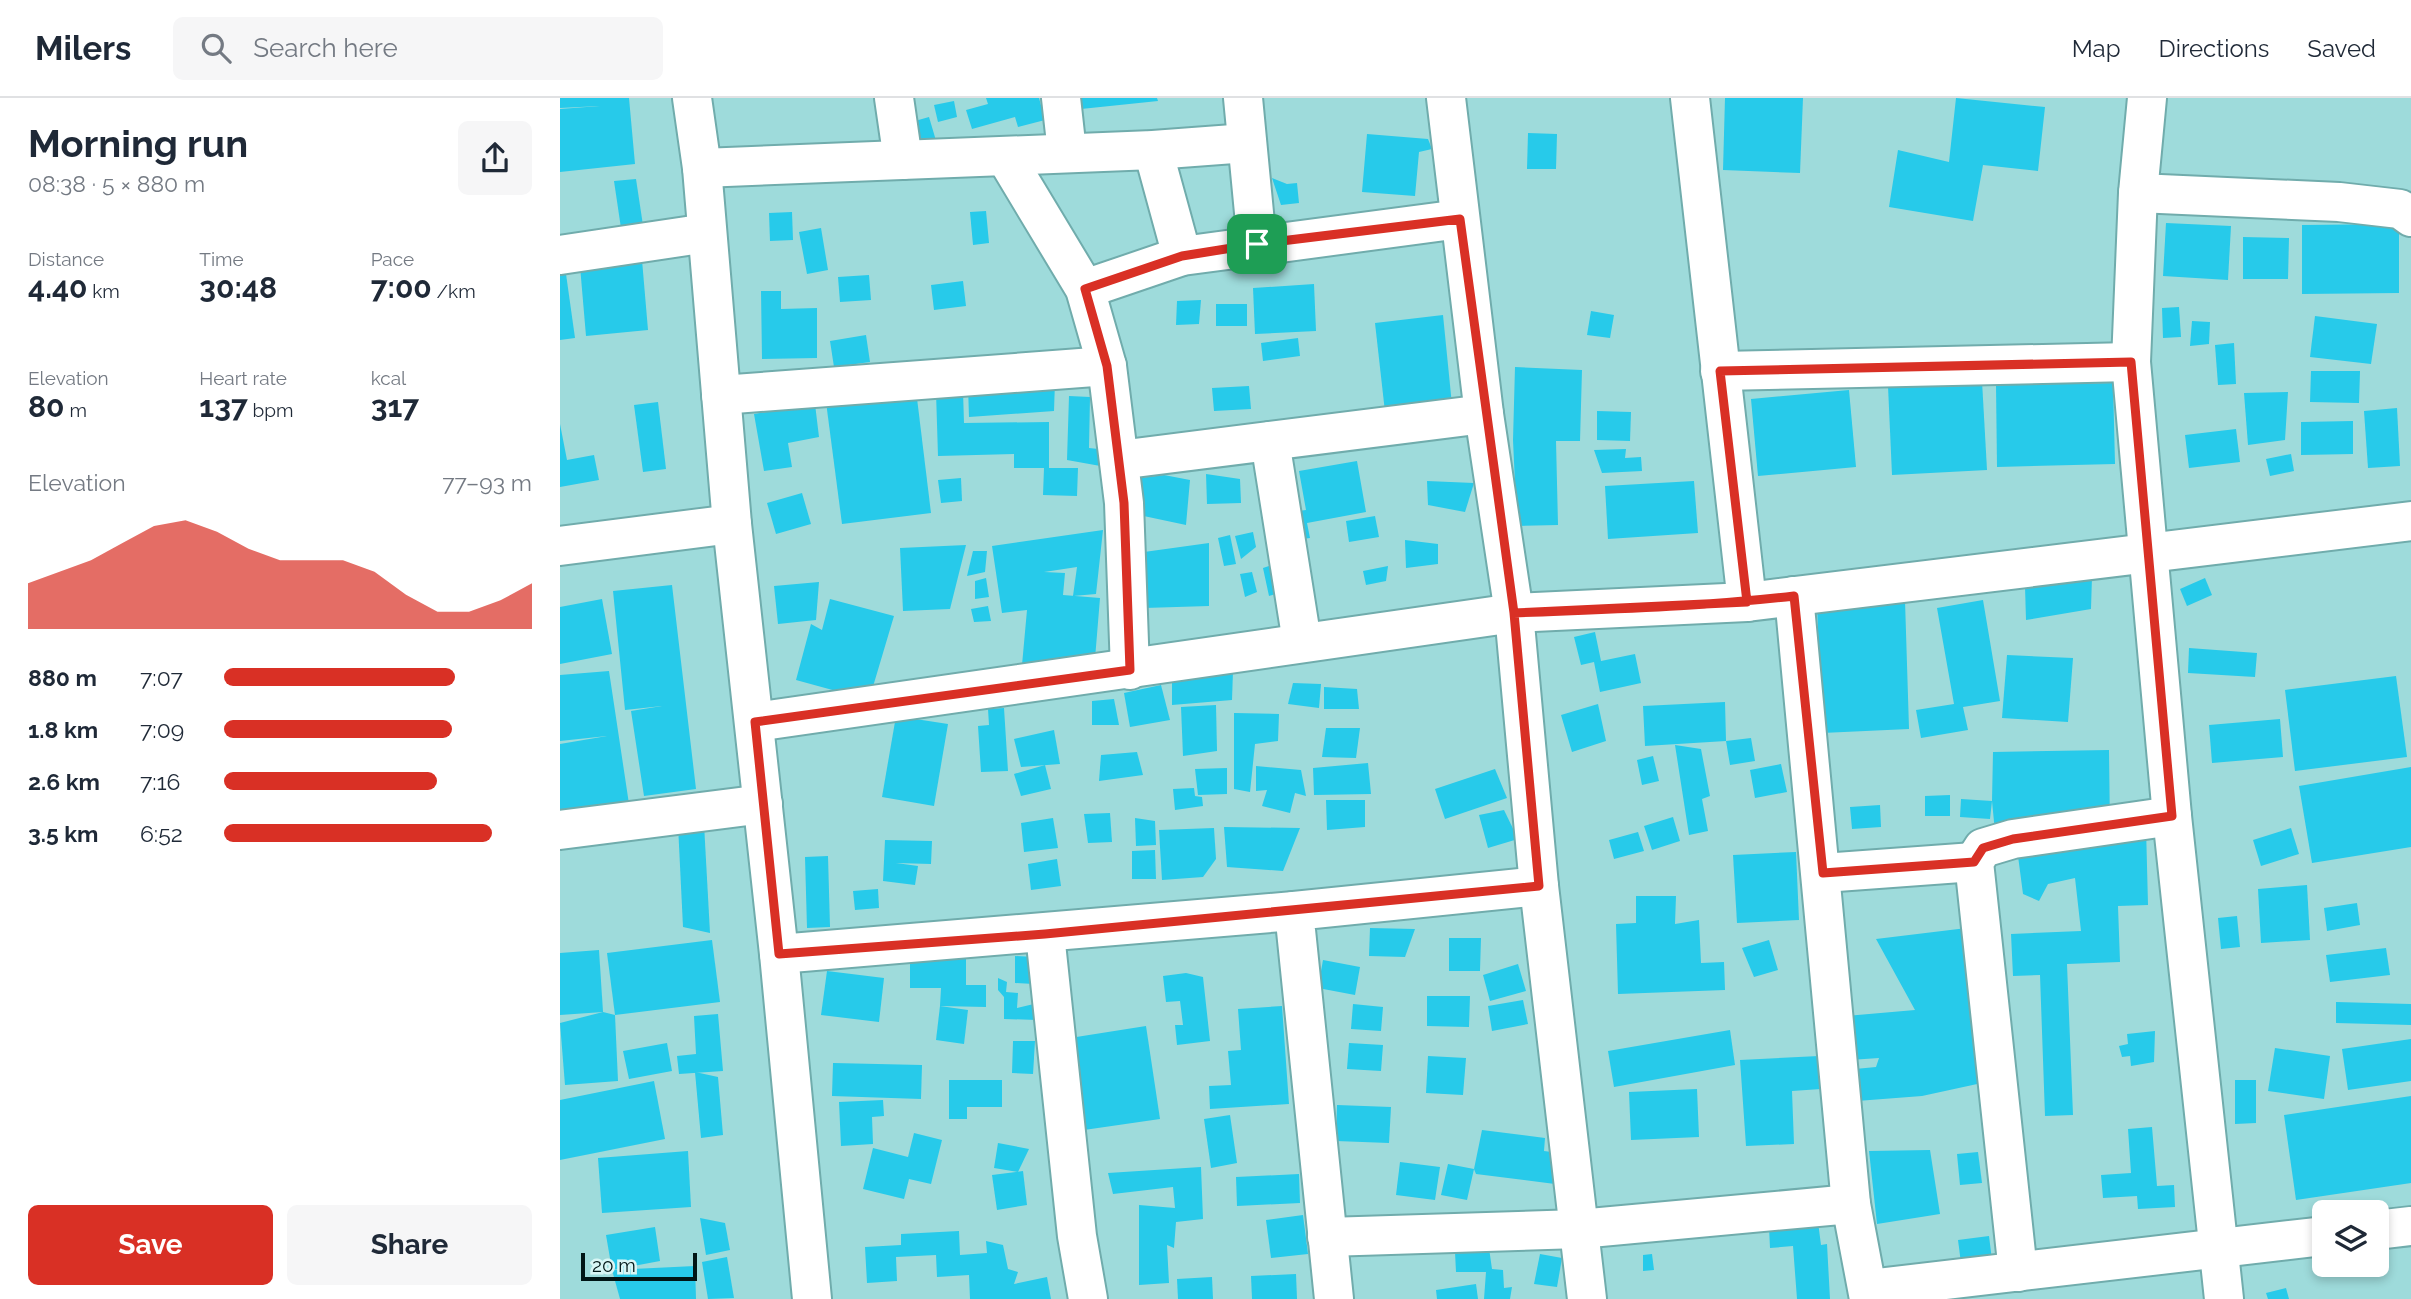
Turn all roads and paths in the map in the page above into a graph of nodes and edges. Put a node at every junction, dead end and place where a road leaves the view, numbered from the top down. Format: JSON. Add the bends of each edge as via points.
{"nodes":[{"id":1,"x":692,"y":98,"type":"edge"},
{"id":2,"x":894,"y":98,"type":"edge"},
{"id":3,"x":1061,"y":98,"type":"edge"},
{"id":4,"x":1243,"y":98,"type":"edge"},
{"id":5,"x":1446,"y":98,"type":"edge"},
{"id":6,"x":1690,"y":98,"type":"edge"},
{"id":7,"x":2147,"y":98,"type":"edge"},
{"id":8,"x":1247,"y":143,"type":"junction"},
{"id":9,"x":1153,"y":150,"type":"junction"},
{"id":10,"x":1067,"y":152,"type":"junction"},
{"id":11,"x":1005,"y":156,"type":"junction"},
{"id":12,"x":903,"y":160,"type":"junction"},
{"id":13,"x":702,"y":169,"type":"junction"},
{"id":14,"x":2138,"y":193,"type":"junction"},
{"id":15,"x":2411,"y":217,"type":"edge"},
{"id":16,"x":1460,"y":219,"type":"junction"},
{"id":17,"x":708,"y":233,"type":"junction"},
{"id":18,"x":1257,"y":244,"type":"junction"},
{"id":19,"x":560,"y":255,"type":"edge"},
{"id":20,"x":1182,"y":256,"type":"junction"},
{"id":21,"x":1085,"y":289,"type":"junction"},
{"id":22,"x":2131,"y":362,"type":"junction"},
{"id":23,"x":1107,"y":366,"type":"junction"},
{"id":24,"x":1720,"y":371,"type":"junction"},
{"id":25,"x":721,"y":394,"type":"junction"},
{"id":26,"x":1484,"y":414,"type":"junction"},
{"id":27,"x":1270,"y":441,"type":"junction"},
{"id":28,"x":1119,"y":460,"type":"junction"},
{"id":29,"x":2411,"y":521,"type":"edge"},
{"id":30,"x":732,"y":524,"type":"junction"},
{"id":31,"x":560,"y":545,"type":"edge"},
{"id":32,"x":2148,"y":553,"type":"junction"},
{"id":33,"x":1794,"y":596,"type":"junction"},
{"id":34,"x":1747,"y":602,"type":"junction"},
{"id":35,"x":1514,"y":613,"type":"junction"},
{"id":36,"x":1302,"y":642,"type":"junction"},
{"id":37,"x":1130,"y":670,"type":"junction"},
{"id":38,"x":755,"y":722,"type":"junction"},
{"id":39,"x":763,"y":804,"type":"junction"},
{"id":40,"x":2172,"y":816,"type":"junction"},
{"id":41,"x":560,"y":830,"type":"edge"},
{"id":42,"x":1974,"y":862,"type":"junction"},
{"id":43,"x":1823,"y":873,"type":"junction"},
{"id":44,"x":1539,"y":886,"type":"junction"},
{"id":45,"x":1294,"y":911,"type":"junction"},
{"id":46,"x":1045,"y":934,"type":"junction"},
{"id":47,"x":779,"y":954,"type":"junction"},
{"id":48,"x":1851,"y":1204,"type":"junction"},
{"id":49,"x":2411,"y":1226,"type":"edge"},
{"id":50,"x":1579,"y":1229,"type":"junction"},
{"id":51,"x":2389,"y":1229,"type":"edge"},
{"id":52,"x":1327,"y":1237,"type":"junction"},
{"id":53,"x":2312,"y":1237,"type":"edge"},
{"id":54,"x":2218,"y":1248,"type":"junction"},
{"id":55,"x":2018,"y":1272,"type":"junction"},
{"id":56,"x":1869,"y":1294,"type":"edge"},
{"id":57,"x":812,"y":1299,"type":"edge"},
{"id":58,"x":1088,"y":1299,"type":"edge"},
{"id":59,"x":1334,"y":1299,"type":"edge"},
{"id":60,"x":1587,"y":1299,"type":"edge"},
{"id":61,"x":2224,"y":1299,"type":"edge"}],
"edges":[{"from":1,"to":13,"type":"street"},
{"from":2,"to":12,"type":"street"},
{"from":3,"to":10,"type":"street"},
{"from":4,"to":8,"type":"street"},
{"from":5,"to":16,"type":"street"},
{"from":6,"to":24,"type":"street"},
{"from":7,"to":14,"type":"street"},
{"from":8,"to":9,"type":"street"},
{"from":8,"to":18,"type":"street"},
{"from":9,"to":10,"type":"street"},
{"from":9,"to":20,"type":"street"},
{"from":10,"to":11,"type":"street"},
{"from":11,"to":12,"type":"street"},
{"from":11,"to":21,"type":"street"},
{"from":12,"to":13,"type":"street"},
{"from":13,"to":17,"type":"street"},
{"from":14,"to":15,"type":"street","via":[[2339,202],[2400,209]]},
{"from":14,"to":22,"type":"street"},
{"from":16,"to":18,"type":"street"},
{"from":16,"to":26,"type":"street"},
{"from":17,"to":19,"type":"street"},
{"from":17,"to":25,"type":"street"},
{"from":18,"to":20,"type":"street"},
{"from":20,"to":21,"type":"street"},
{"from":21,"to":23,"type":"street"},
{"from":22,"to":24,"type":"street"},
{"from":22,"to":32,"type":"street"},
{"from":23,"to":25,"type":"street"},
{"from":23,"to":28,"type":"street"},
{"from":24,"to":34,"type":"street"},
{"from":25,"to":30,"type":"street"},
{"from":26,"to":27,"type":"street"},
{"from":26,"to":35,"type":"street"},
{"from":27,"to":28,"type":"street"},
{"from":27,"to":36,"type":"street"},
{"from":28,"to":37,"type":"street"},
{"from":29,"to":32,"type":"street"},
{"from":30,"to":31,"type":"street"},
{"from":30,"to":38,"type":"street"},
{"from":32,"to":33,"type":"street"},
{"from":32,"to":40,"type":"street"},
{"from":33,"to":34,"type":"street"},
{"from":33,"to":43,"type":"street"},
{"from":34,"to":35,"type":"street"},
{"from":35,"to":36,"type":"street"},
{"from":35,"to":44,"type":"street"},
{"from":36,"to":37,"type":"street"},
{"from":37,"to":38,"type":"street"},
{"from":38,"to":39,"type":"street"},
{"from":39,"to":41,"type":"street"},
{"from":39,"to":47,"type":"street"},
{"from":40,"to":42,"type":"street","via":[[2013,839],[1983,848]]},
{"from":40,"to":54,"type":"street"},
{"from":42,"to":43,"type":"street"},
{"from":42,"to":55,"type":"street"},
{"from":43,"to":48,"type":"street"},
{"from":44,"to":45,"type":"street"},
{"from":44,"to":50,"type":"street"},
{"from":45,"to":46,"type":"street"},
{"from":45,"to":52,"type":"street"},
{"from":46,"to":47,"type":"street"},
{"from":46,"to":58,"type":"street","via":[[1077,1236]]},
{"from":47,"to":57,"type":"street"},
{"from":48,"to":50,"type":"street"},
{"from":48,"to":56,"type":"street"},
{"from":49,"to":51,"type":"street"},
{"from":50,"to":52,"type":"street"},
{"from":50,"to":60,"type":"street"},
{"from":52,"to":59,"type":"street"},
{"from":53,"to":54,"type":"street"},
{"from":54,"to":55,"type":"street"},
{"from":54,"to":61,"type":"street"},
{"from":55,"to":56,"type":"street"}]}
